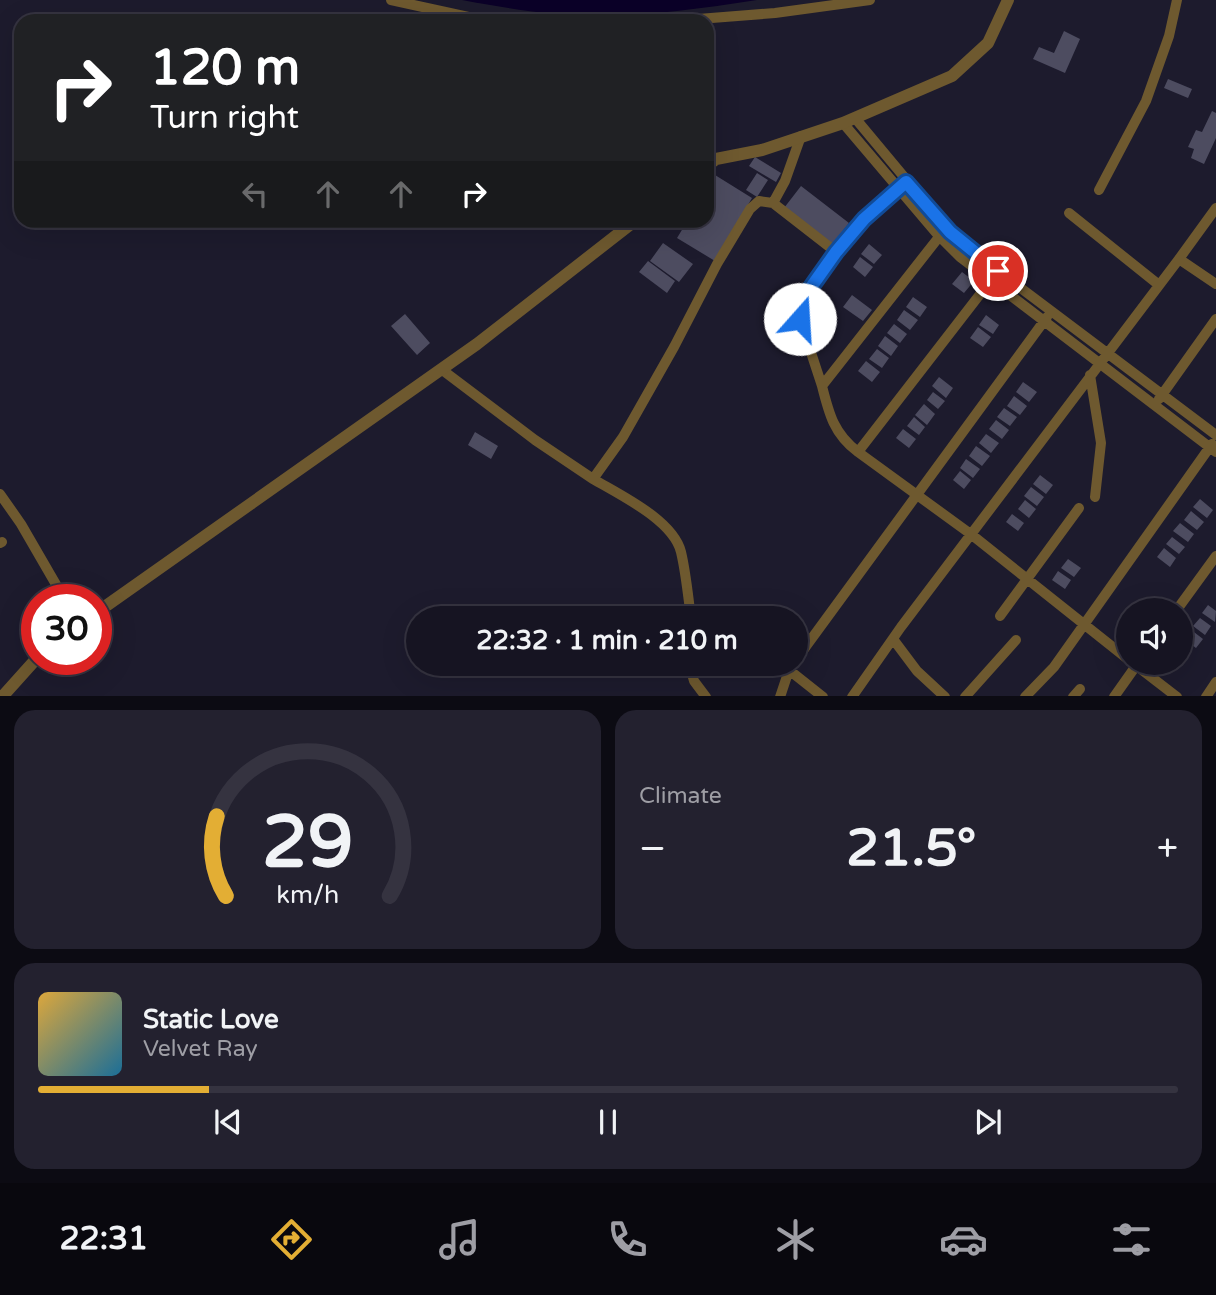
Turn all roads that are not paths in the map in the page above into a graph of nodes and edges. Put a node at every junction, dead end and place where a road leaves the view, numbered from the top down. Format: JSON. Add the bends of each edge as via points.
{"nodes":[{"id":1,"x":391,"y":0,"type":"edge"},
{"id":2,"x":870,"y":0,"type":"edge"},
{"id":3,"x":1008,"y":0,"type":"edge"},
{"id":4,"x":1177,"y":0,"type":"edge"},
{"id":5,"x":456,"y":14,"type":"edge"},
{"id":6,"x":714,"y":18,"type":"edge"},
{"id":7,"x":849,"y":121,"type":"junction"},
{"id":8,"x":801,"y":136,"type":"junction"},
{"id":9,"x":714,"y":161,"type":"edge"},
{"id":10,"x":902,"y":185,"type":"junction"},
{"id":11,"x":1098,"y":190,"type":"dead end"},
{"id":12,"x":773,"y":203,"type":"junction"},
{"id":13,"x":1216,"y":208,"type":"edge"},
{"id":14,"x":1069,"y":213,"type":"dead end"},
{"id":15,"x":626,"y":228,"type":"edge"},
{"id":16,"x":942,"y":231,"type":"junction"},
{"id":17,"x":836,"y":252,"type":"junction"},
{"id":18,"x":1179,"y":259,"type":"junction"},
{"id":19,"x":998,"y":271,"type":"junction"},
{"id":20,"x":990,"y":281,"type":"junction"},
{"id":21,"x":1216,"y":284,"type":"edge"},
{"id":22,"x":1159,"y":285,"type":"junction"},
{"id":23,"x":1052,"y":310,"type":"junction"},
{"id":24,"x":1216,"y":319,"type":"edge"},
{"id":25,"x":1044,"y":321,"type":"junction"},
{"id":26,"x":1107,"y":353,"type":"junction"},
{"id":27,"x":1098,"y":364,"type":"junction"},
{"id":28,"x":441,"y":369,"type":"junction"},
{"id":29,"x":1090,"y":374,"type":"junction"},
{"id":30,"x":822,"y":386,"type":"junction"},
{"id":31,"x":1163,"y":394,"type":"junction"},
{"id":32,"x":1154,"y":405,"type":"junction"},
{"id":33,"x":1214,"y":443,"type":"edge"},
{"id":34,"x":858,"y":452,"type":"junction"},
{"id":35,"x":593,"y":478,"type":"junction"},
{"id":36,"x":0,"y":494,"type":"edge"},
{"id":37,"x":916,"y":495,"type":"junction"},
{"id":38,"x":1095,"y":497,"type":"dead end"},
{"id":39,"x":1079,"y":508,"type":"dead end"},
{"id":40,"x":972,"y":536,"type":"junction"},
{"id":41,"x":1216,"y":556,"type":"edge"},
{"id":42,"x":1027,"y":579,"type":"junction"},
{"id":43,"x":56,"y":584,"type":"edge"},
{"id":44,"x":1185,"y":598,"type":"edge"},
{"id":45,"x":112,"y":602,"type":"edge"},
{"id":46,"x":689,"y":606,"type":"edge"},
{"id":47,"x":1000,"y":616,"type":"dead end"},
{"id":48,"x":1082,"y":624,"type":"junction"},
{"id":49,"x":893,"y":639,"type":"junction"},
{"id":50,"x":1016,"y":640,"type":"dead end"},
{"id":51,"x":808,"y":643,"type":"edge"},
{"id":52,"x":1116,"y":650,"type":"edge"},
{"id":53,"x":22,"y":675,"type":"edge"},
{"id":54,"x":1127,"y":675,"type":"edge"},
{"id":55,"x":1150,"y":675,"type":"edge"},
{"id":56,"x":693,"y":676,"type":"edge"},
{"id":57,"x":788,"y":676,"type":"edge"},
{"id":58,"x":804,"y":676,"type":"edge"},
{"id":59,"x":1216,"y":682,"type":"edge"},
{"id":60,"x":2,"y":696,"type":"edge"},
{"id":61,"x":706,"y":696,"type":"edge"},
{"id":62,"x":780,"y":696,"type":"edge"},
{"id":63,"x":823,"y":696,"type":"edge"},
{"id":64,"x":852,"y":696,"type":"edge"},
{"id":65,"x":945,"y":696,"type":"edge"},
{"id":66,"x":965,"y":696,"type":"edge"},
{"id":67,"x":1025,"y":696,"type":"edge"},
{"id":68,"x":1114,"y":696,"type":"edge"},
{"id":69,"x":1177,"y":696,"type":"edge"},
{"id":70,"x":1206,"y":696,"type":"edge"}],
"edges":[{"from":1,"to":5,"type":"street"},
{"from":2,"to":6,"type":"street"},
{"from":3,"to":7,"type":"street","via":[[988,43],[952,76]]},
{"from":4,"to":11,"type":"street","via":[[1146,101]]},
{"from":7,"to":8,"type":"street"},
{"from":7,"to":10,"type":"street"},
{"from":8,"to":9,"type":"street"},
{"from":8,"to":12,"type":"street"},
{"from":10,"to":16,"type":"street"},
{"from":10,"to":17,"type":"street"},
{"from":12,"to":17,"type":"street"},
{"from":12,"to":35,"type":"street","via":[[759,201],[750,209],[623,437]]},
{"from":13,"to":18,"type":"street"},
{"from":14,"to":22,"type":"street"},
{"from":15,"to":28,"type":"street"},
{"from":16,"to":19,"type":"street"},
{"from":16,"to":20,"type":"street"},
{"from":16,"to":30,"type":"street"},
{"from":17,"to":30,"type":"street","via":[[800,309]]},
{"from":18,"to":21,"type":"street"},
{"from":18,"to":22,"type":"street"},
{"from":19,"to":20,"type":"street"},
{"from":19,"to":23,"type":"street"},
{"from":20,"to":25,"type":"street"},
{"from":20,"to":34,"type":"street"},
{"from":22,"to":26,"type":"street"},
{"from":23,"to":25,"type":"street"},
{"from":23,"to":26,"type":"street"},
{"from":24,"to":31,"type":"street"},
{"from":25,"to":27,"type":"street"},
{"from":25,"to":37,"type":"street"},
{"from":26,"to":27,"type":"street"},
{"from":26,"to":31,"type":"street"},
{"from":27,"to":29,"type":"street"},
{"from":27,"to":32,"type":"street"},
{"from":28,"to":35,"type":"street"},
{"from":28,"to":45,"type":"street"},
{"from":29,"to":38,"type":"street","via":[[1101,443]]},
{"from":29,"to":40,"type":"street"},
{"from":30,"to":34,"type":"street","via":[[831,422]]},
{"from":31,"to":32,"type":"street"},
{"from":31,"to":33,"type":"street"},
{"from":32,"to":33,"type":"street"},
{"from":33,"to":48,"type":"street"},
{"from":34,"to":37,"type":"street"},
{"from":35,"to":46,"type":"street","via":[[653,516],[675,538]]},
{"from":36,"to":43,"type":"street"},
{"from":37,"to":40,"type":"street"},
{"from":37,"to":51,"type":"street"},
{"from":39,"to":42,"type":"street"},
{"from":40,"to":42,"type":"street"},
{"from":40,"to":49,"type":"street"},
{"from":41,"to":44,"type":"street"},
{"from":42,"to":47,"type":"street"},
{"from":42,"to":48,"type":"street"},
{"from":48,"to":52,"type":"street"},
{"from":48,"to":67,"type":"street","via":[[1054,667]]},
{"from":49,"to":64,"type":"street"},
{"from":49,"to":65,"type":"street","via":[[917,671]]},
{"from":50,"to":66,"type":"street"},
{"from":53,"to":60,"type":"street"},
{"from":54,"to":68,"type":"street"},
{"from":55,"to":69,"type":"street"},
{"from":56,"to":61,"type":"street"},
{"from":57,"to":62,"type":"street"},
{"from":58,"to":63,"type":"street"},
{"from":59,"to":70,"type":"street"}]}
